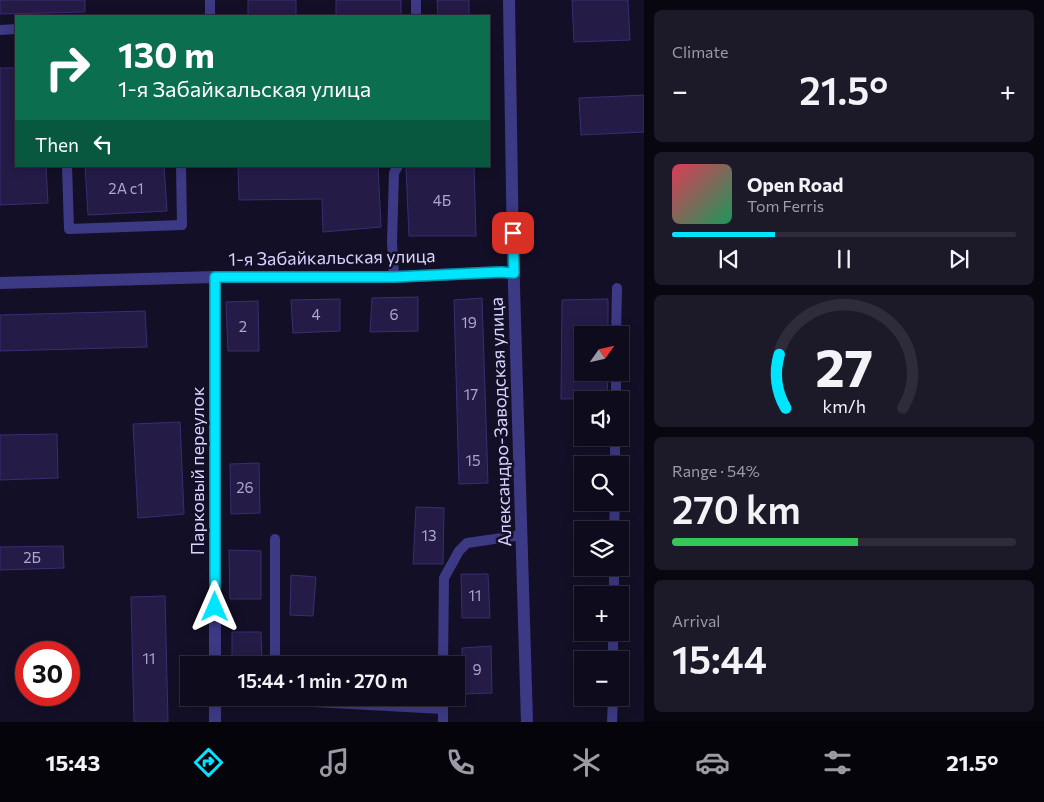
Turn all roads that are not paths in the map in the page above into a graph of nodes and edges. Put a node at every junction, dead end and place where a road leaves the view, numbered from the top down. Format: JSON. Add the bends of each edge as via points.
{"nodes":[{"id":1,"x":210,"y":0,"type":"edge"},
{"id":2,"x":416,"y":0,"type":"edge"},
{"id":3,"x":509,"y":0,"type":"edge"},
{"id":4,"x":210,"y":15,"type":"edge"},
{"id":5,"x":416,"y":15,"type":"edge"},
{"id":6,"x":15,"y":29,"type":"edge"},
{"id":7,"x":0,"y":30,"type":"edge"},
{"id":8,"x":66,"y":167,"type":"edge"},
{"id":9,"x":181,"y":167,"type":"edge"},
{"id":10,"x":397,"y":167,"type":"edge"},
{"id":11,"x":514,"y":273,"type":"junction"},
{"id":12,"x":215,"y":277,"type":"junction"},
{"id":13,"x":394,"y":277,"type":"junction"},
{"id":14,"x":0,"y":283,"type":"edge"},
{"id":15,"x":617,"y":288,"type":"dead end"},
{"id":16,"x":616,"y":326,"type":"edge"},
{"id":17,"x":522,"y":535,"type":"junction"},
{"id":18,"x":275,"y":539,"type":"dead end"},
{"id":19,"x":215,"y":656,"type":"edge"},
{"id":20,"x":275,"y":656,"type":"edge"},
{"id":21,"x":443,"y":656,"type":"edge"},
{"id":22,"x":215,"y":706,"type":"edge"},
{"id":23,"x":393,"y":706,"type":"edge"},
{"id":24,"x":613,"y":706,"type":"edge"},
{"id":25,"x":443,"y":709,"type":"joint"},
{"id":26,"x":215,"y":722,"type":"edge"},
{"id":27,"x":443,"y":722,"type":"edge"},
{"id":28,"x":527,"y":722,"type":"edge"},
{"id":29,"x":612,"y":722,"type":"edge"}],
"edges":[{"from":1,"to":4,"type":"lane"},
{"from":2,"to":5,"type":"lane"},
{"from":3,"to":11,"type":"street","name":"Александро-Заводская улица"},
{"from":6,"to":7,"type":"lane"},
{"from":8,"to":9,"type":"lane","via":[[69,229],[182,225]]},
{"from":10,"to":13,"type":"lane","via":[[393,192]]},
{"from":11,"to":13,"type":"street","name":"1-я Забайкальская улица"},
{"from":11,"to":17,"type":"street","name":"Александро-Заводская улица"},
{"from":12,"to":13,"type":"street","name":"1-я Забайкальская улица"},
{"from":12,"to":14,"type":"street","name":"1-я Забайкальская улица"},
{"from":12,"to":19,"type":"street","name":"Парковый переулок"},
{"from":15,"to":16,"type":"lane"},
{"from":17,"to":21,"type":"lane","via":[[467,543],[459,551],[444,578]]},
{"from":17,"to":28,"type":"street","name":"Александро-Заводская улица"},
{"from":18,"to":20,"type":"lane"},
{"from":22,"to":26,"type":"street"},
{"from":23,"to":25,"type":"lane"},
{"from":24,"to":29,"type":"lane"},
{"from":25,"to":27,"type":"lane"}]}
